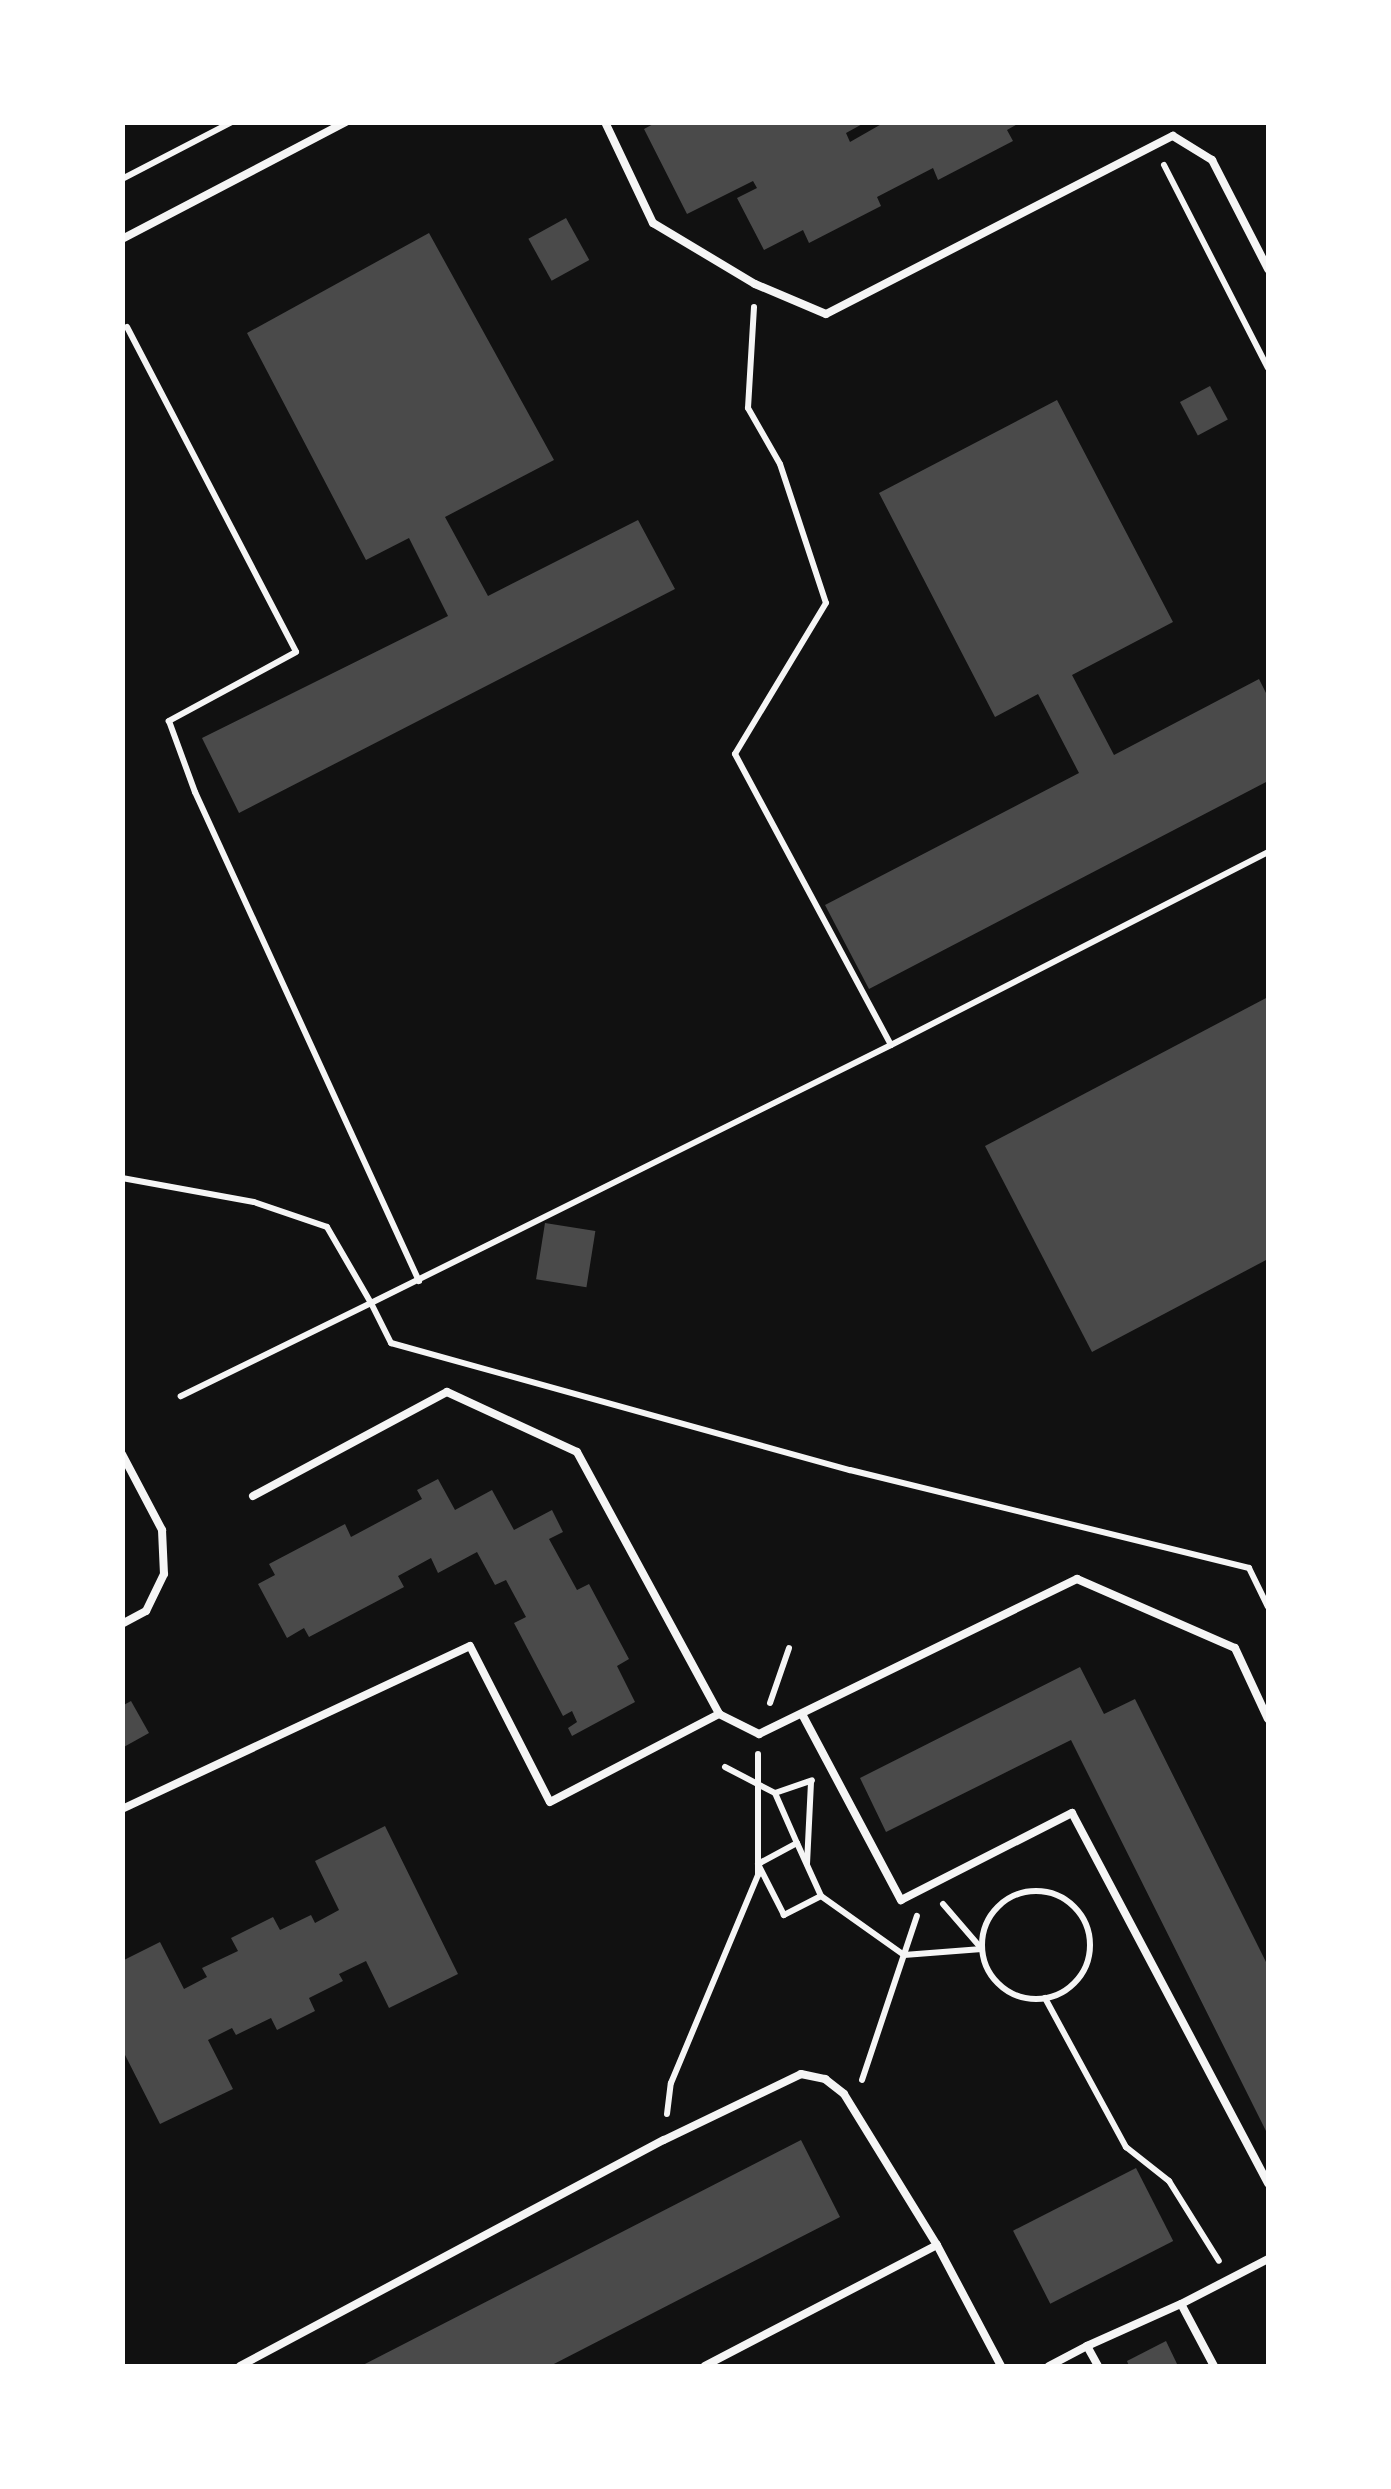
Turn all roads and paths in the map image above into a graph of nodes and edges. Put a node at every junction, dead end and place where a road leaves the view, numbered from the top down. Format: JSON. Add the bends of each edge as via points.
{"nodes":[{"id":1,"x":232,"y":122,"type":"edge"},
{"id":2,"x":346,"y":122,"type":"edge"},
{"id":3,"x":605,"y":122,"type":"edge"},
{"id":4,"x":1154,"y":145,"type":"junction"},
{"id":5,"x":122,"y":179,"type":"edge"},
{"id":6,"x":122,"y":240,"type":"edge"},
{"id":7,"x":1268,"y":269,"type":"edge"},
{"id":8,"x":755,"y":284,"type":"junction"},
{"id":9,"x":127,"y":326,"type":"dead end"},
{"id":10,"x":1268,"y":368,"type":"edge"},
{"id":11,"x":1268,"y":852,"type":"edge"},
{"id":12,"x":891,"y":1045,"type":"junction"},
{"id":13,"x":122,"y":1178,"type":"edge"},
{"id":14,"x":419,"y":1280,"type":"junction"},
{"id":15,"x":371,"y":1303,"type":"junction"},
{"id":16,"x":181,"y":1396,"type":"dead end"},
{"id":17,"x":122,"y":1454,"type":"edge"},
{"id":18,"x":253,"y":1496,"type":"dead end"},
{"id":19,"x":1268,"y":1607,"type":"edge"},
{"id":20,"x":122,"y":1624,"type":"edge"},
{"id":21,"x":789,"y":1648,"type":"dead end"},
{"id":22,"x":719,"y":1714,"type":"junction"},
{"id":23,"x":802,"y":1714,"type":"junction"},
{"id":24,"x":1268,"y":1719,"type":"edge"},
{"id":25,"x":759,"y":1734,"type":"junction"},
{"id":26,"x":725,"y":1767,"type":"dead end"},
{"id":27,"x":832,"y":1770,"type":"junction"},
{"id":28,"x":811,"y":1780,"type":"junction"},
{"id":29,"x":756,"y":1782,"type":"junction"},
{"id":30,"x":776,"y":1793,"type":"junction"},
{"id":31,"x":122,"y":1809,"type":"edge"},
{"id":32,"x":797,"y":1843,"type":"junction"},
{"id":33,"x":758,"y":1864,"type":"junction"},
{"id":34,"x":807,"y":1866,"type":"junction"},
{"id":35,"x":927,"y":1886,"type":"junction"},
{"id":36,"x":821,"y":1896,"type":"junction"},
{"id":37,"x":982,"y":1948,"type":"junction"},
{"id":38,"x":904,"y":1955,"type":"junction"},
{"id":39,"x":1046,"y":1998,"type":"junction"},
{"id":40,"x":852,"y":2110,"type":"junction"},
{"id":41,"x":664,"y":2140,"type":"junction"},
{"id":42,"x":1268,"y":2183,"type":"edge"},
{"id":43,"x":936,"y":2245,"type":"junction"},
{"id":44,"x":1268,"y":2259,"type":"edge"},
{"id":45,"x":1230,"y":2279,"type":"junction"},
{"id":46,"x":1181,"y":2304,"type":"junction"},
{"id":47,"x":1087,"y":2346,"type":"junction"},
{"id":48,"x":240,"y":2366,"type":"edge"},
{"id":49,"x":704,"y":2366,"type":"edge"},
{"id":50,"x":1001,"y":2366,"type":"edge"},
{"id":51,"x":1049,"y":2366,"type":"edge"},
{"id":52,"x":1098,"y":2366,"type":"edge"},
{"id":53,"x":1214,"y":2366,"type":"edge"}],
"edges":[{"from":1,"to":5,"type":"path"},
{"from":2,"to":6,"type":"lane"},
{"from":3,"to":8,"type":"lane","via":[[653,222]]},
{"from":4,"to":7,"type":"lane","via":[[1173,136],[1212,160]]},
{"from":4,"to":8,"type":"lane","via":[[826,314]]},
{"from":4,"to":10,"type":"path"},
{"from":8,"to":12,"type":"path","via":[[748,408],[780,464],[826,603],[735,754]]},
{"from":9,"to":14,"type":"path","via":[[296,652],[169,721],[194,792]]},
{"from":11,"to":12,"type":"path"},
{"from":12,"to":14,"type":"path"},
{"from":13,"to":15,"type":"path","via":[[254,1202],[327,1227]]},
{"from":14,"to":15,"type":"path"},
{"from":15,"to":16,"type":"path"},
{"from":15,"to":19,"type":"path","via":[[391,1343],[850,1470],[1249,1568]]},
{"from":17,"to":20,"type":"lane","via":[[162,1530],[164,1574],[146,1611]]},
{"from":18,"to":22,"type":"lane","via":[[447,1392],[576,1452]]},
{"from":21,"to":25,"type":"path"},
{"from":22,"to":25,"type":"lane"},
{"from":22,"to":31,"type":"lane","via":[[550,1802],[470,1646]]},
{"from":23,"to":24,"type":"lane","via":[[1077,1578],[1236,1648]]},
{"from":23,"to":25,"type":"lane"},
{"from":23,"to":27,"type":"lane"},
{"from":25,"to":29,"type":"path"},
{"from":26,"to":29,"type":"path"},
{"from":27,"to":28,"type":"path"},
{"from":27,"to":35,"type":"lane","via":[[901,1900]]},
{"from":28,"to":30,"type":"path"},
{"from":28,"to":34,"type":"path"},
{"from":29,"to":30,"type":"path"},
{"from":29,"to":33,"type":"path"},
{"from":30,"to":32,"type":"path"},
{"from":32,"to":33,"type":"path"},
{"from":32,"to":34,"type":"path"},
{"from":33,"to":36,"type":"path","via":[[784,1915]]},
{"from":33,"to":41,"type":"path","via":[[672,2083]]},
{"from":34,"to":36,"type":"path"},
{"from":35,"to":37,"type":"path"},
{"from":35,"to":38,"type":"path"},
{"from":35,"to":42,"type":"lane","via":[[1072,1814]]},
{"from":36,"to":38,"type":"path"},
{"from":37,"to":38,"type":"path"},
{"from":37,"to":39,"type":"path","via":[[996,1982],[1010,1992]]},
{"from":37,"to":39,"type":"path","via":[[990,1916],[1016,1894],[1032,1890],[1065,1898],[1086,1923],[1090,1955],[1074,1984]]},
{"from":38,"to":40,"type":"path"},
{"from":39,"to":45,"type":"path","via":[[1126,2147],[1169,2180]]},
{"from":40,"to":41,"type":"lane","via":[[825,2079],[801,2074]]},
{"from":40,"to":43,"type":"lane"},
{"from":41,"to":48,"type":"lane"},
{"from":43,"to":49,"type":"lane"},
{"from":43,"to":50,"type":"lane"},
{"from":44,"to":45,"type":"lane"},
{"from":45,"to":46,"type":"lane"},
{"from":46,"to":47,"type":"lane"},
{"from":46,"to":53,"type":"lane"},
{"from":47,"to":51,"type":"lane"},
{"from":47,"to":52,"type":"lane"}]}
